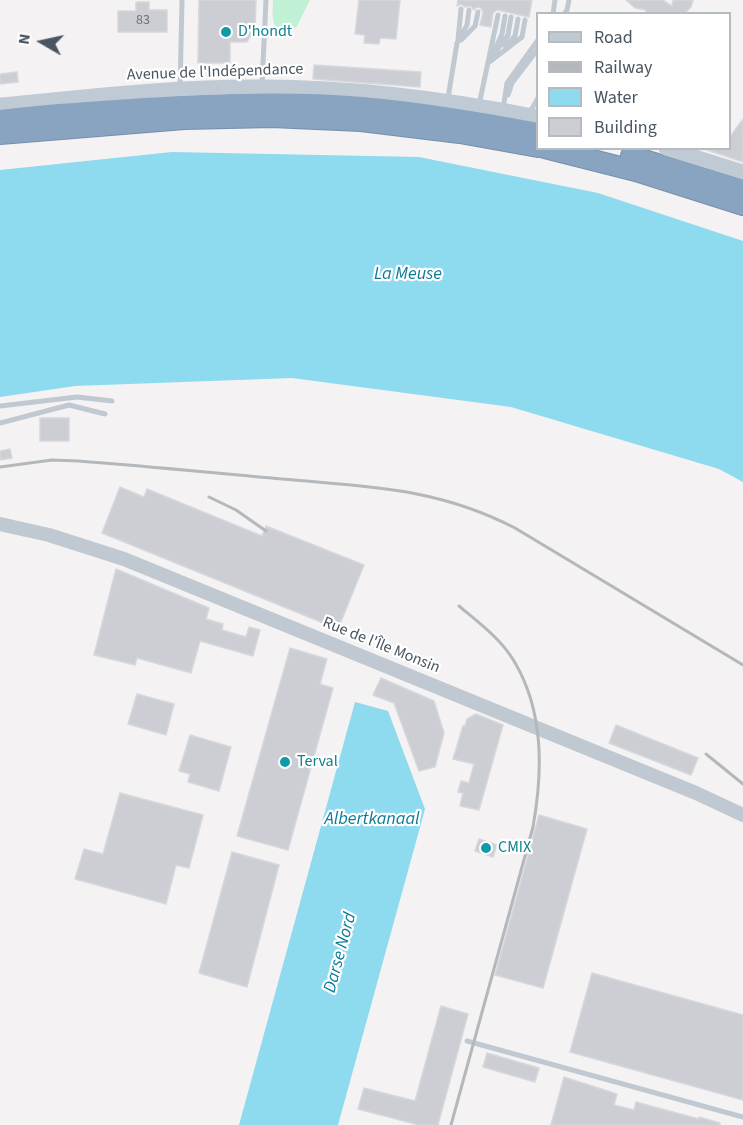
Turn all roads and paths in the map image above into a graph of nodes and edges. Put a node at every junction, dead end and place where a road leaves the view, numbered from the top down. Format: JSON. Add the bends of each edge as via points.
{"nodes":[{"id":1,"x":182,"y":0,"type":"edge"},
{"id":2,"x":266,"y":0,"type":"edge"},
{"id":3,"x":461,"y":9,"type":"dead end"},
{"id":4,"x":469,"y":10,"type":"dead end"},
{"id":5,"x":478,"y":12,"type":"dead end"},
{"id":6,"x":498,"y":15,"type":"dead end"},
{"id":7,"x":508,"y":17,"type":"dead end"},
{"id":8,"x":521,"y":19,"type":"dead end"},
{"id":9,"x":536,"y":41,"type":"edge"},
{"id":10,"x":458,"y":43,"type":"junction"},
{"id":11,"x":536,"y":50,"type":"edge"},
{"id":12,"x":487,"y":64,"type":"junction"},
{"id":13,"x":262,"y":87,"type":"junction"},
{"id":14,"x":180,"y":91,"type":"junction"},
{"id":15,"x":447,"y":101,"type":"junction"},
{"id":16,"x":0,"y":105,"type":"edge"},
{"id":17,"x":479,"y":106,"type":"junction"},
{"id":18,"x":503,"y":110,"type":"junction"},
{"id":19,"x":533,"y":116,"type":"edge"},
{"id":20,"x":0,"y":120,"type":"edge"},
{"id":21,"x":536,"y":133,"type":"edge"},
{"id":22,"x":0,"y":134,"type":"edge"},
{"id":23,"x":536,"y":147,"type":"edge"},
{"id":24,"x":553,"y":150,"type":"edge"},
{"id":25,"x":607,"y":150,"type":"edge"},
{"id":26,"x":672,"y":150,"type":"edge"},
{"id":27,"x":743,"y":172,"type":"edge"},
{"id":28,"x":743,"y":190,"type":"edge"},
{"id":29,"x":743,"y":205,"type":"edge"},
{"id":30,"x":112,"y":401,"type":"dead end"},
{"id":31,"x":0,"y":406,"type":"edge"},
{"id":32,"x":105,"y":414,"type":"dead end"},
{"id":33,"x":0,"y":423,"type":"edge"},
{"id":34,"x":0,"y":524,"type":"edge"},
{"id":35,"x":743,"y":815,"type":"edge"},
{"id":36,"x":468,"y":1041,"type":"dead end"},
{"id":37,"x":743,"y":1118,"type":"edge"}],
"edges":[{"from":1,"to":14,"type":"lane"},
{"from":2,"to":13,"type":"lane"},
{"from":3,"to":10,"type":"lane"},
{"from":4,"to":10,"type":"lane"},
{"from":5,"to":10,"type":"lane","via":[[475,26]]},
{"from":6,"to":12,"type":"lane"},
{"from":7,"to":12,"type":"lane"},
{"from":8,"to":12,"type":"lane","via":[[515,36]]},
{"from":9,"to":18,"type":"lane","via":[[507,83]]},
{"from":10,"to":15,"type":"lane"},
{"from":11,"to":18,"type":"lane","via":[[512,83]]},
{"from":12,"to":17,"type":"lane"},
{"from":13,"to":14,"type":"main road","name":"Avenue de l'Indépendance"},
{"from":13,"to":15,"type":"main road","name":"Avenue de l'Indépendance","via":[[359,91]]},
{"from":14,"to":16,"type":"main road","name":"Avenue de l'Indépendance"},
{"from":15,"to":17,"type":"main road","name":"Avenue de l'Indépendance"},
{"from":17,"to":18,"type":"main road","name":"Avenue de l'Indépendance"},
{"from":18,"to":19,"type":"main road","name":"Avenue de l'Indépendance"},
{"from":20,"to":21,"type":"highway","via":[[272,103],[463,119]]},
{"from":22,"to":23,"type":"highway","via":[[184,119],[272,117],[361,121]]},
{"from":24,"to":29,"type":"highway"},
{"from":25,"to":28,"type":"highway"},
{"from":26,"to":27,"type":"main road"},
{"from":30,"to":31,"type":"lane","via":[[77,397]]},
{"from":32,"to":33,"type":"lane","via":[[69,405]]},
{"from":34,"to":35,"type":"street","name":"Rue de l'Île Monsin","via":[[68,540],[124,559]]},
{"from":36,"to":37,"type":"lane"}]}
